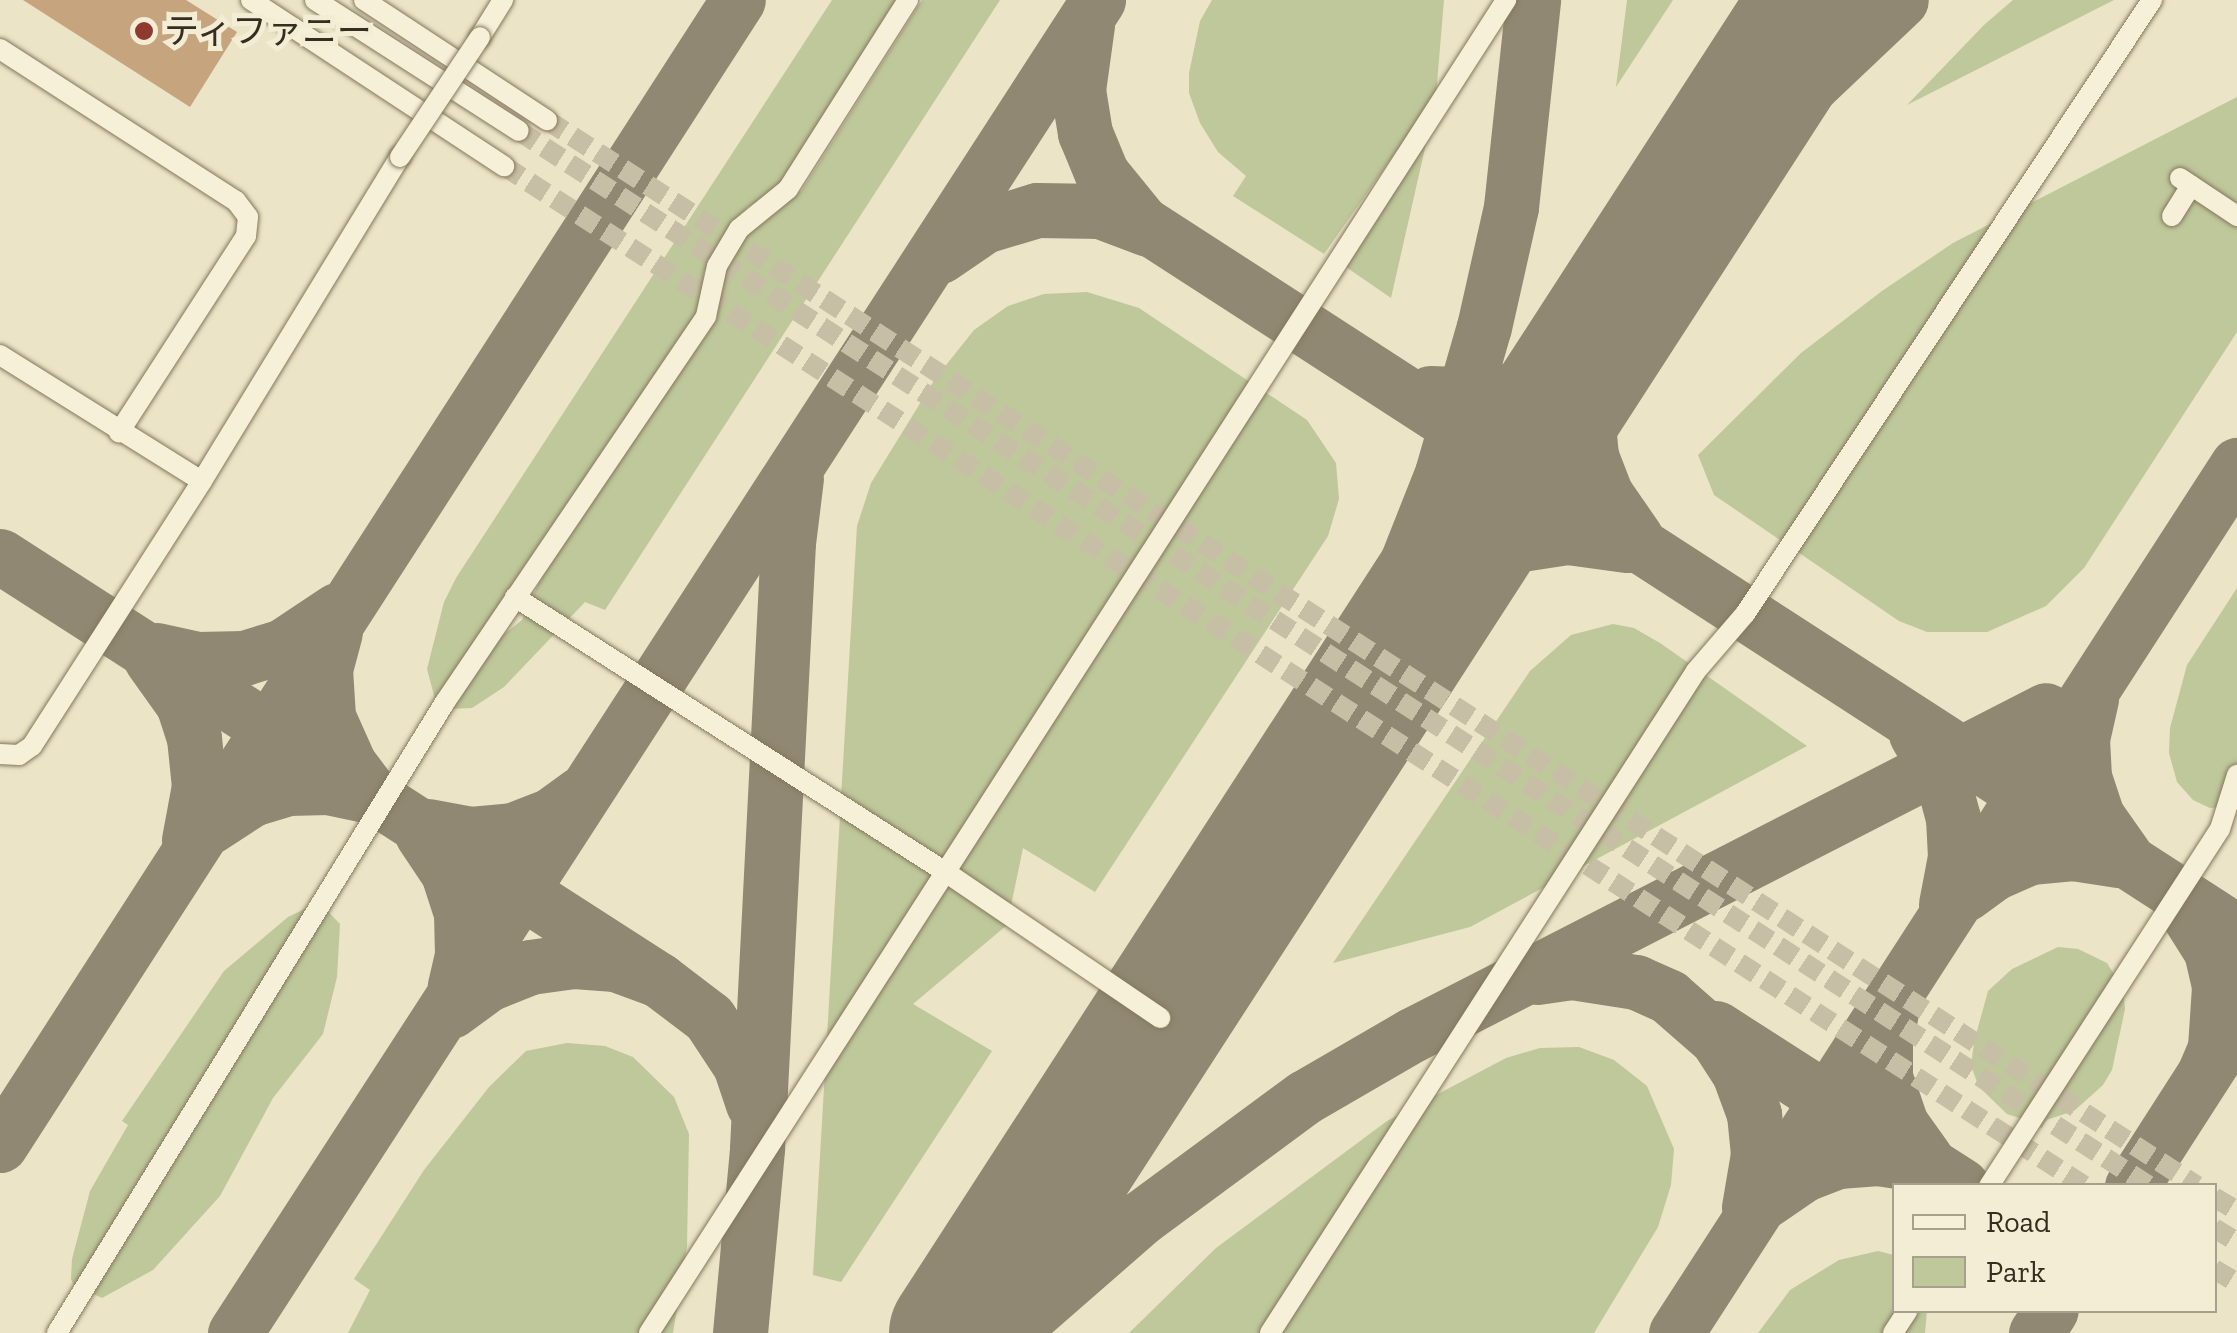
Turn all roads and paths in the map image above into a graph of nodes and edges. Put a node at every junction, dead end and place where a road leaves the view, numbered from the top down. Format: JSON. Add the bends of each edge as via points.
{"nodes":[{"id":1,"x":251,"y":0,"type":"edge"},
{"id":2,"x":314,"y":0,"type":"edge"},
{"id":3,"x":364,"y":0,"type":"edge"},
{"id":4,"x":503,"y":0,"type":"edge"},
{"id":5,"x":908,"y":0,"type":"edge"},
{"id":6,"x":1506,"y":0,"type":"edge"},
{"id":7,"x":2152,"y":0,"type":"edge"},
{"id":8,"x":0,"y":49,"type":"edge"},
{"id":9,"x":547,"y":120,"type":"tunnel mouth"},
{"id":10,"x":519,"y":131,"type":"tunnel mouth"},
{"id":11,"x":504,"y":166,"type":"tunnel mouth"},
{"id":12,"x":2172,"y":216,"type":"dead end"},
{"id":13,"x":2237,"y":216,"type":"edge"},
{"id":14,"x":0,"y":355,"type":"edge"},
{"id":15,"x":119,"y":432,"type":"junction"},
{"id":16,"x":202,"y":480,"type":"junction"},
{"id":17,"x":516,"y":598,"type":"junction"},
{"id":18,"x":0,"y":754,"type":"edge"},
{"id":19,"x":2237,"y":775,"type":"edge"},
{"id":20,"x":947,"y":873,"type":"junction"},
{"id":21,"x":1160,"y":1018,"type":"dead end"},
{"id":22,"x":1991,"y":1183,"type":"edge"},
{"id":23,"x":57,"y":1333,"type":"edge"},
{"id":24,"x":649,"y":1333,"type":"edge"},
{"id":25,"x":1270,"y":1333,"type":"edge"}],
"edges":[{"from":1,"to":11,"type":"street"},
{"from":2,"to":10,"type":"street"},
{"from":3,"to":9,"type":"street"},
{"from":4,"to":16,"type":"street","bridge":true},
{"from":5,"to":17,"type":"street","via":[[788,190],[739,229],[717,266],[706,316]]},
{"from":6,"to":20,"type":"street"},
{"from":7,"to":25,"type":"street","via":[[1745,614],[1696,671]]},
{"from":8,"to":15,"type":"street","via":[[236,200],[248,216],[246,236]]},
{"from":12,"to":13,"type":"street","via":[[2186,182]]},
{"from":14,"to":15,"type":"street"},
{"from":15,"to":16,"type":"street"},
{"from":16,"to":18,"type":"street","via":[[32,746],[19,756]]},
{"from":17,"to":20,"type":"street"},
{"from":17,"to":23,"type":"street","via":[[445,702]]},
{"from":19,"to":22,"type":"street","via":[[2220,828]]},
{"from":20,"to":21,"type":"street"},
{"from":20,"to":24,"type":"street"}]}
